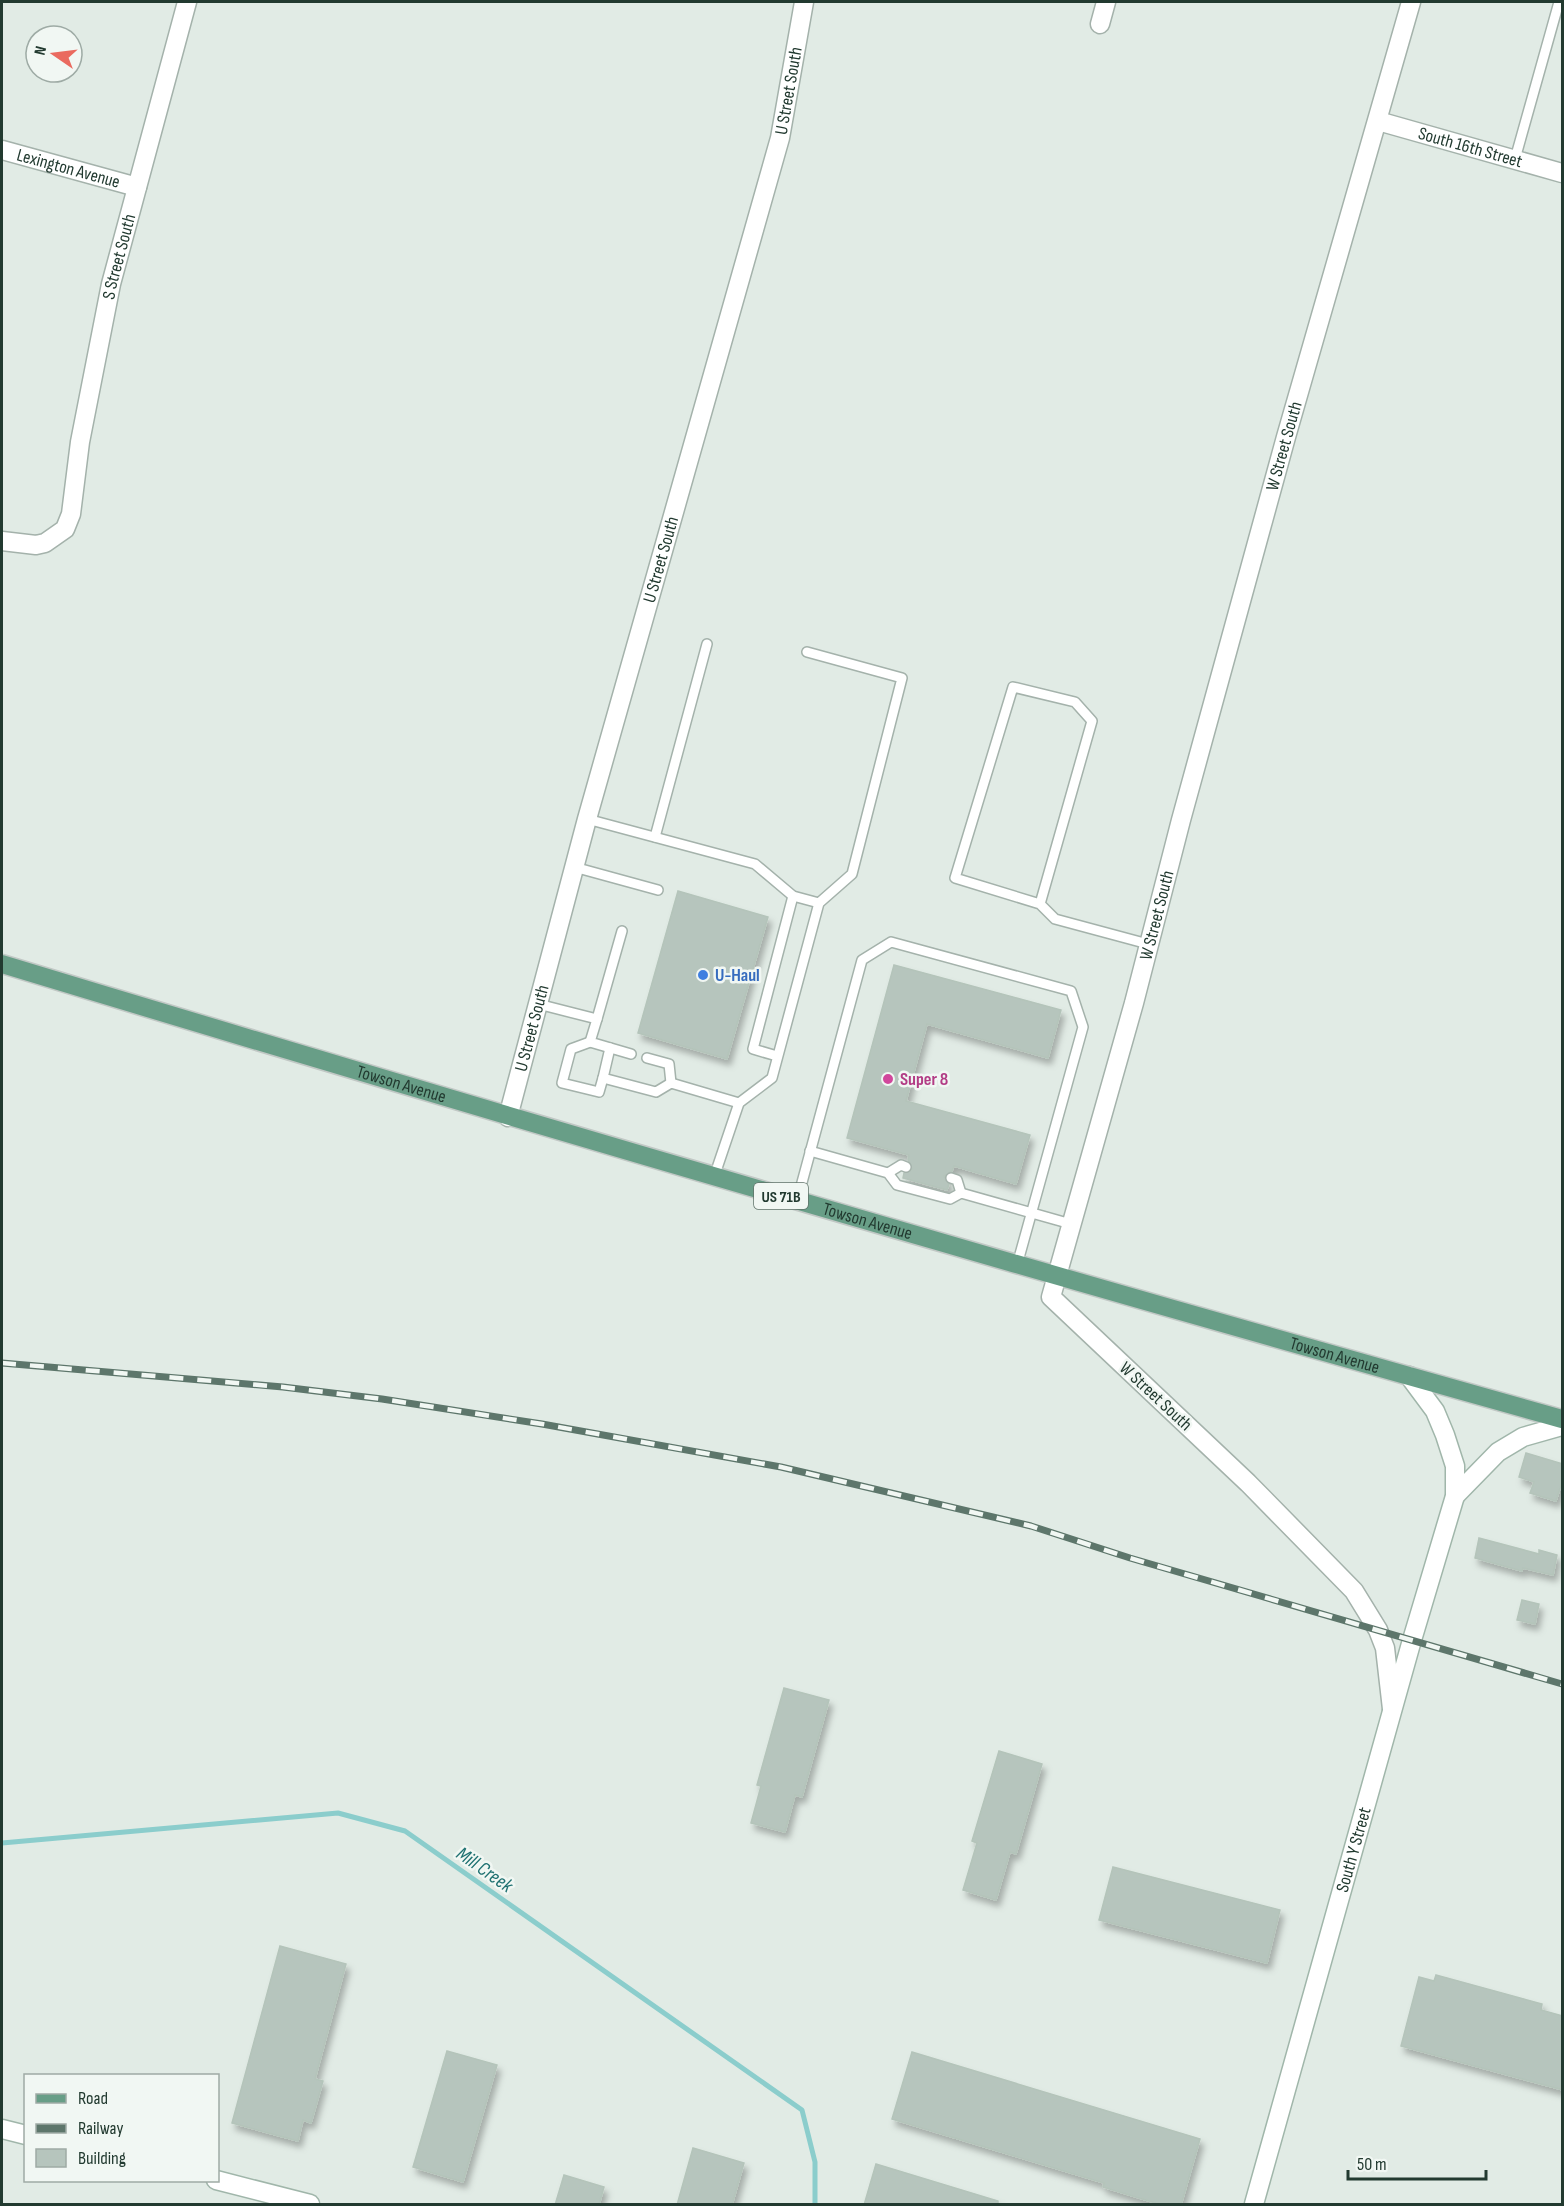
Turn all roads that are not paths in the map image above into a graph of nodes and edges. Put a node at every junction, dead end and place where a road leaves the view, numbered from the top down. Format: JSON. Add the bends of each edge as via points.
{"nodes":[{"id":1,"x":187,"y":2,"type":"edge"},
{"id":2,"x":804,"y":2,"type":"edge"},
{"id":3,"x":1106,"y":2,"type":"edge"},
{"id":4,"x":1411,"y":2,"type":"edge"},
{"id":5,"x":1559,"y":2,"type":"edge"},
{"id":6,"x":1100,"y":24,"type":"dead end"},
{"id":7,"x":1378,"y":121,"type":"junction"},
{"id":8,"x":2,"y":150,"type":"edge"},
{"id":9,"x":1515,"y":159,"type":"junction"},
{"id":10,"x":1563,"y":173,"type":"edge"},
{"id":11,"x":137,"y":187,"type":"junction"},
{"id":12,"x":2,"y":541,"type":"edge"},
{"id":13,"x":707,"y":644,"type":"dead end"},
{"id":14,"x":807,"y":652,"type":"dead end"},
{"id":15,"x":587,"y":819,"type":"junction"},
{"id":16,"x":655,"y":837,"type":"junction"},
{"id":17,"x":574,"y":867,"type":"junction"},
{"id":18,"x":657,"y":890,"type":"dead end"},
{"id":19,"x":793,"y":896,"type":"junction"},
{"id":20,"x":819,"y":903,"type":"junction"},
{"id":21,"x":1040,"y":904,"type":"junction"},
{"id":22,"x":622,"y":931,"type":"dead end"},
{"id":23,"x":1148,"y":944,"type":"junction"},
{"id":24,"x":2,"y":964,"type":"edge"},
{"id":25,"x":538,"y":1004,"type":"junction"},
{"id":26,"x":597,"y":1020,"type":"junction"},
{"id":27,"x":590,"y":1042,"type":"junction"},
{"id":28,"x":610,"y":1048,"type":"junction"},
{"id":29,"x":631,"y":1054,"type":"dead end"},
{"id":30,"x":777,"y":1056,"type":"junction"},
{"id":31,"x":647,"y":1058,"type":"dead end"},
{"id":32,"x":603,"y":1078,"type":"junction"},
{"id":33,"x":671,"y":1083,"type":"junction"},
{"id":34,"x":739,"y":1103,"type":"junction"},
{"id":35,"x":508,"y":1118,"type":"junction"},
{"id":36,"x":810,"y":1151,"type":"junction"},
{"id":37,"x":906,"y":1167,"type":"dead end"},
{"id":38,"x":888,"y":1173,"type":"junction"},
{"id":39,"x":714,"y":1177,"type":"junction"},
{"id":40,"x":951,"y":1178,"type":"dead end"},
{"id":41,"x":961,"y":1193,"type":"junction"},
{"id":42,"x":796,"y":1201,"type":"junction"},
{"id":43,"x":1031,"y":1214,"type":"junction"},
{"id":44,"x":1071,"y":1224,"type":"junction"},
{"id":45,"x":1017,"y":1265,"type":"junction"},
{"id":46,"x":1057,"y":1277,"type":"junction"},
{"id":47,"x":1409,"y":1376,"type":"junction"},
{"id":48,"x":1563,"y":1419,"type":"edge"},
{"id":49,"x":1563,"y":1426,"type":"edge"},
{"id":50,"x":1455,"y":1496,"type":"junction"},
{"id":51,"x":1393,"y":1713,"type":"junction"},
{"id":52,"x":2,"y":2129,"type":"edge"},
{"id":53,"x":24,"y":2134,"type":"edge"},
{"id":54,"x":219,"y":2182,"type":"edge"},
{"id":55,"x":310,"y":2205,"type":"edge"},
{"id":56,"x":1254,"y":2205,"type":"edge"}],
"edges":[{"from":1,"to":11,"type":"street","name":"S Street South"},
{"from":2,"to":15,"type":"street","name":"U Street South","via":[[780,138]]},
{"from":3,"to":6,"type":"street"},
{"from":4,"to":7,"type":"street","name":"W Street South"},
{"from":5,"to":9,"type":"lane"},
{"from":7,"to":9,"type":"street","name":"South 16th Street"},
{"from":7,"to":23,"type":"street","name":"W Street South","via":[[1280,459]]},
{"from":8,"to":11,"type":"street","name":"Lexington Avenue"},
{"from":9,"to":10,"type":"street","name":"South 16th Street"},
{"from":11,"to":12,"type":"street","name":"S Street South","via":[[97,354],[71,514],[65,529],[45,543]]},
{"from":13,"to":16,"type":"lane"},
{"from":14,"to":20,"type":"lane","via":[[902,678],[852,874]]},
{"from":15,"to":16,"type":"lane"},
{"from":15,"to":17,"type":"street","name":"U Street South"},
{"from":16,"to":19,"type":"lane","via":[[755,864]]},
{"from":17,"to":18,"type":"lane"},
{"from":17,"to":25,"type":"street","name":"U Street South"},
{"from":19,"to":20,"type":"lane"},
{"from":19,"to":30,"type":"lane","via":[[753,1049]]},
{"from":20,"to":30,"type":"lane"},
{"from":21,"to":21,"type":"lane","via":[[1092,721],[1075,702],[1013,687],[955,878]]},
{"from":21,"to":23,"type":"lane","via":[[1055,919]]},
{"from":22,"to":26,"type":"lane"},
{"from":23,"to":44,"type":"street","name":"W Street South"},
{"from":24,"to":35,"type":"main road","name":"Towson Avenue","number":"US 71B"},
{"from":25,"to":26,"type":"lane"},
{"from":25,"to":35,"type":"street","name":"U Street South"},
{"from":26,"to":27,"type":"lane"},
{"from":27,"to":28,"type":"lane"},
{"from":27,"to":32,"type":"lane","via":[[571,1048],[562,1083],[599,1092]]},
{"from":28,"to":29,"type":"lane"},
{"from":28,"to":32,"type":"lane"},
{"from":30,"to":34,"type":"lane","via":[[772,1078]]},
{"from":31,"to":33,"type":"lane","via":[[669,1064]]},
{"from":32,"to":33,"type":"lane","via":[[656,1092]]},
{"from":33,"to":34,"type":"lane"},
{"from":34,"to":39,"type":"lane"},
{"from":35,"to":39,"type":"main road","name":"Towson Avenue","number":"US 71B"},
{"from":36,"to":38,"type":"lane"},
{"from":36,"to":42,"type":"lane"},
{"from":36,"to":43,"type":"lane","via":[[862,960],[891,942],[1071,991],[1083,1026]]},
{"from":37,"to":38,"type":"lane","via":[[901,1165]]},
{"from":38,"to":41,"type":"lane","via":[[897,1185],[950,1199]]},
{"from":39,"to":42,"type":"main road","name":"Towson Avenue","number":"US 71B"},
{"from":40,"to":41,"type":"lane","via":[[957,1180]]},
{"from":41,"to":43,"type":"lane"},
{"from":42,"to":45,"type":"main road","name":"Towson Avenue","number":"US 71B"},
{"from":43,"to":44,"type":"lane"},
{"from":43,"to":45,"type":"lane"},
{"from":44,"to":46,"type":"street","name":"W Street South"},
{"from":45,"to":46,"type":"main road","name":"Towson Avenue","number":"US 71B"},
{"from":46,"to":47,"type":"main road","name":"Towson Avenue","number":"US 71B"},
{"from":46,"to":51,"type":"street","name":"W Street South","via":[[1051,1298],[1248,1483],[1354,1591],[1385,1648]]},
{"from":47,"to":48,"type":"main road","name":"Towson Avenue","number":"US 71B"},
{"from":47,"to":50,"type":"street","name":"South Y Street","via":[[1435,1411],[1445,1435],[1455,1466]]},
{"from":49,"to":50,"type":"street","name":"South Y Street","via":[[1523,1437],[1498,1452]]},
{"from":50,"to":51,"type":"street","name":"South Y Street"},
{"from":51,"to":56,"type":"street","name":"South Y Street"},
{"from":52,"to":53,"type":"street"},
{"from":54,"to":55,"type":"street"}]}
